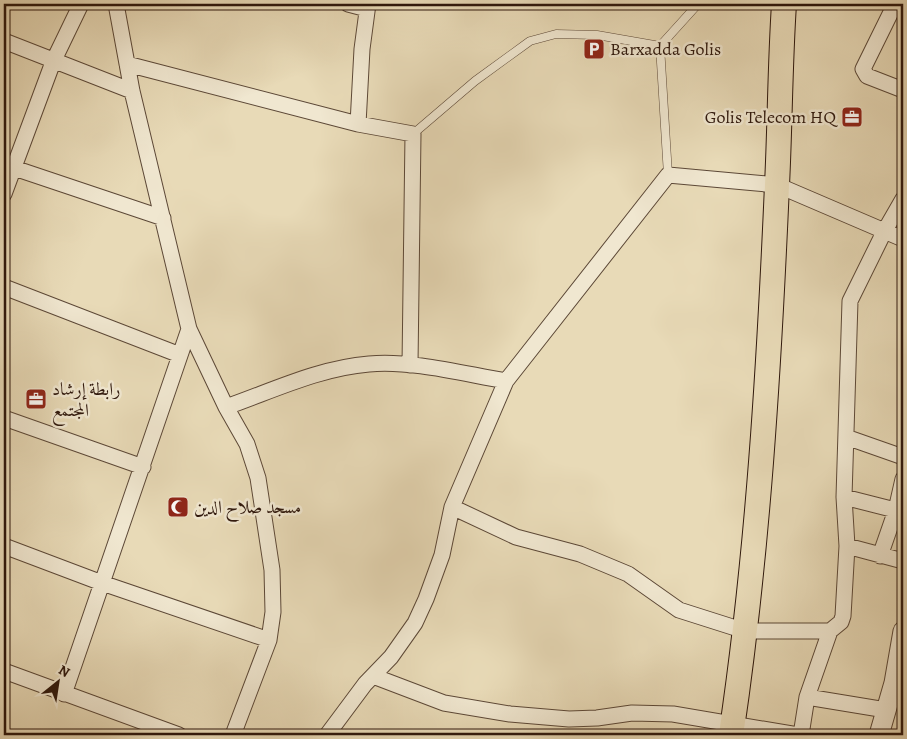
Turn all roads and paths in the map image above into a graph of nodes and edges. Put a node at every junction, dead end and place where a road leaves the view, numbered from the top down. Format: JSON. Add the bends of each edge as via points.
{"nodes":[{"id":1,"x":81,"y":4,"type":"edge"},
{"id":2,"x":116,"y":4,"type":"edge"},
{"id":3,"x":348,"y":4,"type":"edge"},
{"id":4,"x":698,"y":4,"type":"edge"},
{"id":5,"x":784,"y":4,"type":"edge"},
{"id":6,"x":895,"y":4,"type":"edge"},
{"id":7,"x":367,"y":6,"type":"edge"},
{"id":8,"x":4,"y":41,"type":"edge"},
{"id":9,"x":660,"y":46,"type":"junction"},
{"id":10,"x":53,"y":62,"type":"junction"},
{"id":11,"x":127,"y":64,"type":"junction"},
{"id":12,"x":903,"y":90,"type":"edge"},
{"id":13,"x":132,"y":91,"type":"junction"},
{"id":14,"x":358,"y":124,"type":"junction"},
{"id":15,"x":413,"y":134,"type":"junction"},
{"id":16,"x":9,"y":166,"type":"edge"},
{"id":17,"x":668,"y":175,"type":"junction"},
{"id":18,"x":777,"y":185,"type":"junction"},
{"id":19,"x":4,"y":194,"type":"edge"},
{"id":20,"x":903,"y":198,"type":"edge"},
{"id":21,"x":162,"y":218,"type":"junction"},
{"id":22,"x":884,"y":232,"type":"junction"},
{"id":23,"x":903,"y":239,"type":"edge"},
{"id":24,"x":4,"y":287,"type":"edge"},
{"id":25,"x":189,"y":330,"type":"junction"},
{"id":26,"x":180,"y":355,"type":"junction"},
{"id":27,"x":410,"y":364,"type":"junction"},
{"id":28,"x":506,"y":381,"type":"junction"},
{"id":29,"x":226,"y":408,"type":"junction"},
{"id":30,"x":4,"y":418,"type":"edge"},
{"id":31,"x":846,"y":437,"type":"junction"},
{"id":32,"x":903,"y":457,"type":"edge"},
{"id":33,"x":143,"y":467,"type":"junction"},
{"id":34,"x":903,"y":479,"type":"edge"},
{"id":35,"x":844,"y":497,"type":"junction"},
{"id":36,"x":452,"y":508,"type":"junction"},
{"id":37,"x":899,"y":511,"type":"edge"},
{"id":38,"x":4,"y":546,"type":"edge"},
{"id":39,"x":848,"y":546,"type":"junction"},
{"id":40,"x":880,"y":556,"type":"junction"},
{"id":41,"x":903,"y":561,"type":"edge"},
{"id":42,"x":102,"y":583,"type":"junction"},
{"id":43,"x":745,"y":631,"type":"junction"},
{"id":44,"x":830,"y":631,"type":"junction"},
{"id":45,"x":903,"y":631,"type":"edge"},
{"id":46,"x":269,"y":640,"type":"junction"},
{"id":47,"x":4,"y":671,"type":"edge"},
{"id":48,"x":373,"y":676,"type":"junction"},
{"id":49,"x":64,"y":694,"type":"junction"},
{"id":50,"x":807,"y":697,"type":"junction"},
{"id":51,"x":886,"y":710,"type":"junction"},
{"id":52,"x":732,"y":729,"type":"edge"},
{"id":53,"x":179,"y":735,"type":"edge"},
{"id":54,"x":233,"y":735,"type":"edge"},
{"id":55,"x":327,"y":735,"type":"edge"},
{"id":56,"x":800,"y":735,"type":"edge"},
{"id":57,"x":879,"y":735,"type":"edge"}],
"edges":[{"from":1,"to":10,"type":"street"},
{"from":2,"to":11,"type":"street"},
{"from":3,"to":7,"type":"street"},
{"from":4,"to":9,"type":"lane"},
{"from":5,"to":18,"type":"main road"},
{"from":6,"to":12,"type":"street","via":[[863,69],[867,76]]},
{"from":7,"to":14,"type":"street"},
{"from":8,"to":10,"type":"street"},
{"from":9,"to":15,"type":"lane","via":[[597,35],[556,34],[530,41],[474,81]]},
{"from":9,"to":17,"type":"lane"},
{"from":10,"to":13,"type":"street"},
{"from":10,"to":16,"type":"street"},
{"from":11,"to":13,"type":"street"},
{"from":11,"to":14,"type":"street"},
{"from":13,"to":21,"type":"street"},
{"from":14,"to":15,"type":"street"},
{"from":15,"to":27,"type":"street"},
{"from":16,"to":19,"type":"street"},
{"from":16,"to":21,"type":"street"},
{"from":17,"to":18,"type":"street"},
{"from":17,"to":28,"type":"street"},
{"from":18,"to":22,"type":"street"},
{"from":18,"to":43,"type":"main road","via":[[762,457]]},
{"from":20,"to":22,"type":"street"},
{"from":21,"to":25,"type":"street"},
{"from":22,"to":23,"type":"street"},
{"from":22,"to":31,"type":"street","via":[[850,302]]},
{"from":24,"to":26,"type":"street"},
{"from":25,"to":26,"type":"street"},
{"from":25,"to":29,"type":"street"},
{"from":26,"to":33,"type":"street"},
{"from":27,"to":28,"type":"street"},
{"from":27,"to":29,"type":"street","via":[[371,363],[339,368]]},
{"from":28,"to":36,"type":"street"},
{"from":29,"to":46,"type":"street","via":[[247,444],[258,478],[272,570],[273,612]]},
{"from":30,"to":33,"type":"street"},
{"from":31,"to":32,"type":"street"},
{"from":31,"to":35,"type":"street"},
{"from":33,"to":42,"type":"street"},
{"from":34,"to":37,"type":"street"},
{"from":35,"to":37,"type":"street"},
{"from":35,"to":39,"type":"street"},
{"from":36,"to":43,"type":"street","via":[[516,537],[580,554],[628,574],[679,610]]},
{"from":36,"to":48,"type":"street","via":[[442,555],[419,615],[391,657]]},
{"from":37,"to":40,"type":"street"},
{"from":38,"to":42,"type":"street"},
{"from":39,"to":40,"type":"street"},
{"from":39,"to":44,"type":"street","via":[[843,616]]},
{"from":40,"to":41,"type":"street"},
{"from":42,"to":46,"type":"street"},
{"from":42,"to":49,"type":"street"},
{"from":43,"to":44,"type":"street"},
{"from":43,"to":52,"type":"main road"},
{"from":44,"to":50,"type":"street"},
{"from":45,"to":51,"type":"street"},
{"from":46,"to":54,"type":"street"},
{"from":47,"to":49,"type":"street"},
{"from":48,"to":52,"type":"street","via":[[444,703],[510,714],[569,719],[632,713],[673,714]]},
{"from":48,"to":55,"type":"street"},
{"from":49,"to":53,"type":"street"},
{"from":50,"to":51,"type":"street"},
{"from":50,"to":56,"type":"street"},
{"from":51,"to":57,"type":"street"},
{"from":52,"to":56,"type":"street"}]}
